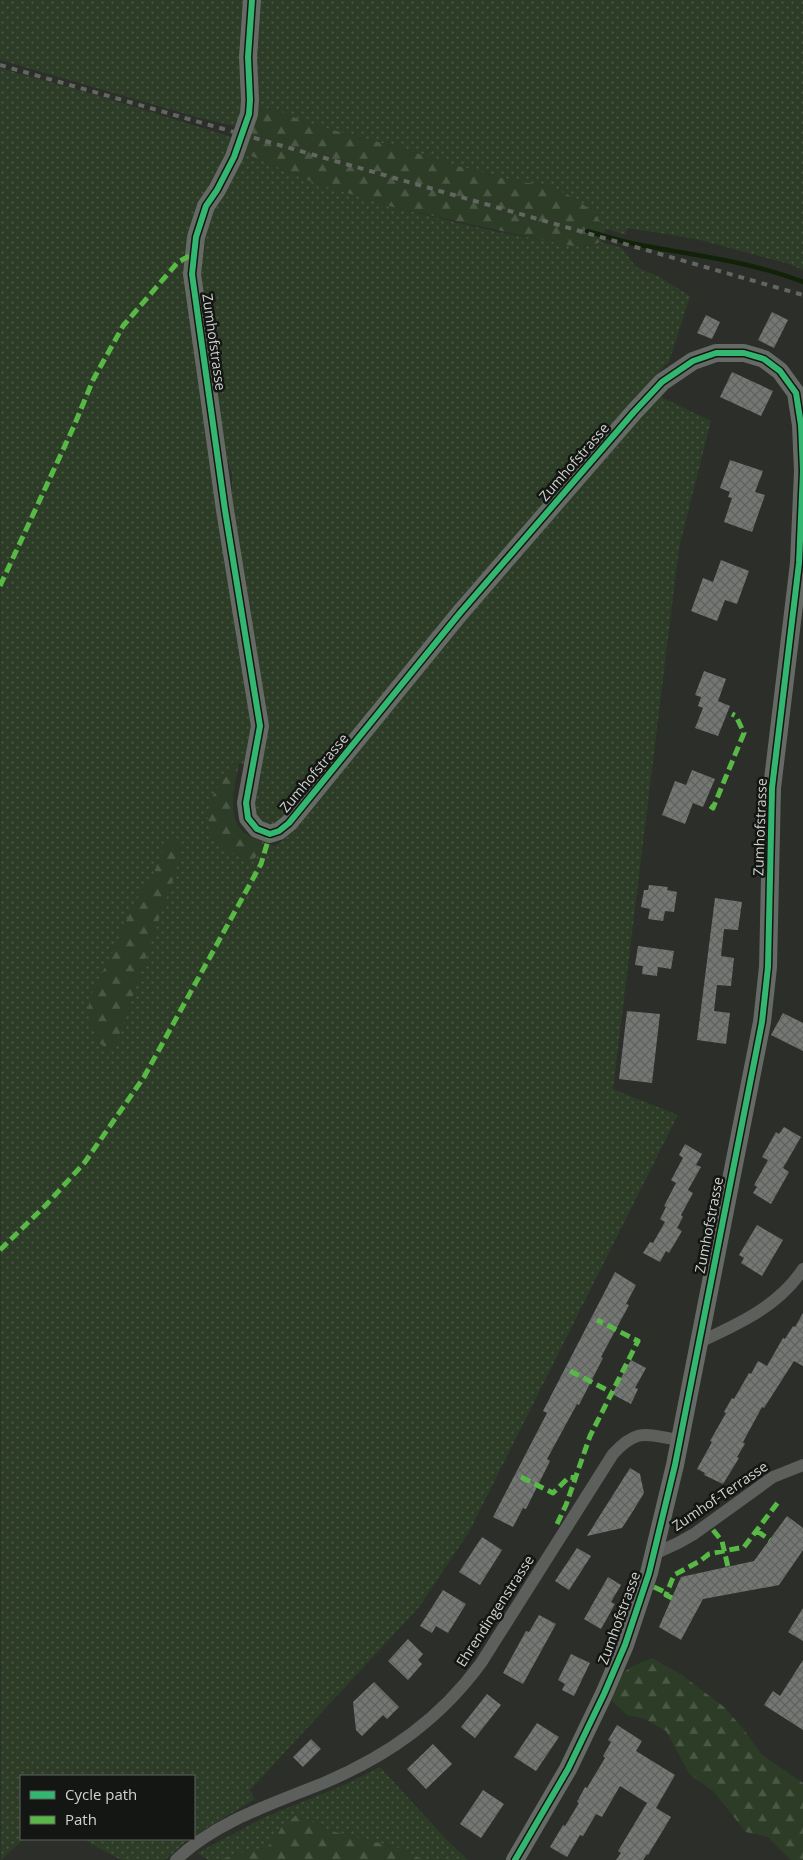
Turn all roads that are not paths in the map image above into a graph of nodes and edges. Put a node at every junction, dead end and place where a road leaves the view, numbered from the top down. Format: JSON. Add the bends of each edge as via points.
{"nodes":[{"id":1,"x":252,"y":0,"type":"edge"},
{"id":2,"x":801,"y":563,"type":"edge"},
{"id":3,"x":803,"y":1269,"type":"edge"},
{"id":4,"x":700,"y":1339,"type":"junction"},
{"id":5,"x":679,"y":1440,"type":"junction"},
{"id":6,"x":803,"y":1464,"type":"edge"},
{"id":7,"x":654,"y":1554,"type":"junction"},
{"id":8,"x":176,"y":1860,"type":"edge"},
{"id":9,"x":515,"y":1860,"type":"edge"}],
"edges":[{"from":1,"to":2,"type":"street","name":"Zumhofstrasse","via":[[249,114],[234,157],[206,206],[196,237],[192,274],[260,726],[246,803],[248,818],[257,829],[270,834],[288,823],[460,613],[634,412],[662,382],[694,361],[716,353],[744,353],[764,359],[780,371],[796,393],[803,471]]},
{"from":2,"to":4,"type":"street","name":"Zumhofstrasse","via":[[772,788],[765,999]]},
{"from":3,"to":4,"type":"street","via":[[787,1288],[756,1314]]},
{"from":4,"to":5,"type":"street","name":"Zumhofstrasse"},
{"from":5,"to":7,"type":"street","name":"Zumhofstrasse"},
{"from":5,"to":8,"type":"street","name":"Ehrendingenstrasse","via":[[639,1435],[626,1440],[613,1454],[481,1664],[456,1694],[409,1737],[383,1754],[216,1831],[190,1846]]},
{"from":6,"to":7,"type":"street","name":"Zumhof-Terrasse","via":[[774,1476],[694,1534]]},
{"from":7,"to":9,"type":"street","name":"Zumhofstrasse","via":[[636,1614],[604,1694],[568,1769]]}]}
